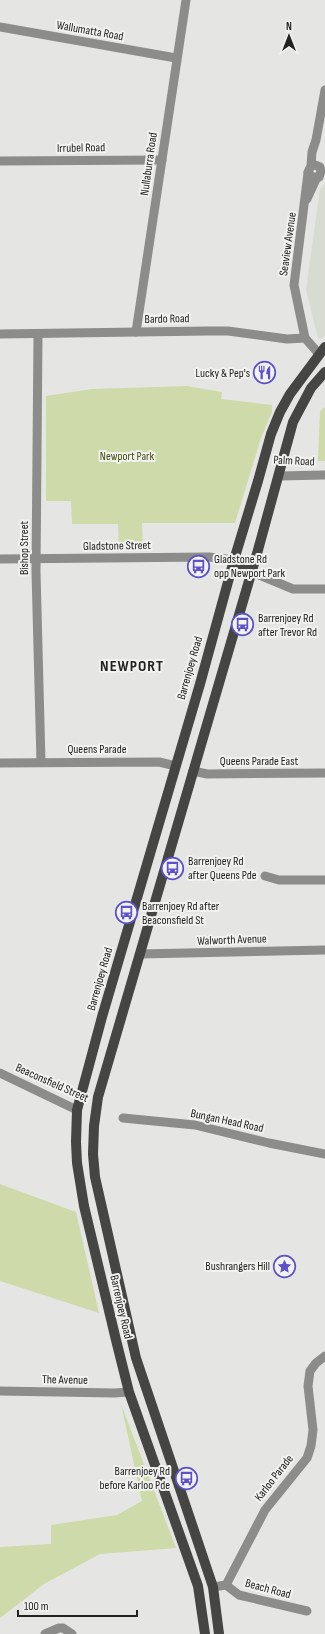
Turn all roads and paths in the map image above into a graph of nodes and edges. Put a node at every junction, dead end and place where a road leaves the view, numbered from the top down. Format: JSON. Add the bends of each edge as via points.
{"nodes":[{"id":1,"x":186,"y":0,"type":"edge"},
{"id":2,"x":0,"y":27,"type":"edge"},
{"id":3,"x":176,"y":58,"type":"junction"},
{"id":4,"x":325,"y":90,"type":"edge"},
{"id":5,"x":162,"y":160,"type":"junction"},
{"id":6,"x":0,"y":161,"type":"edge"},
{"id":7,"x":318,"y":171,"type":"edge"},
{"id":8,"x":136,"y":332,"type":"junction"},
{"id":9,"x":0,"y":334,"type":"edge"},
{"id":10,"x":38,"y":334,"type":"junction"},
{"id":11,"x":305,"y":338,"type":"junction"},
{"id":12,"x":323,"y":354,"type":"edge"},
{"id":13,"x":325,"y":372,"type":"edge"},
{"id":14,"x":261,"y":472,"type":"junction"},
{"id":15,"x":325,"y":475,"type":"edge"},
{"id":16,"x":279,"y":476,"type":"junction"},
{"id":17,"x":0,"y":560,"type":"edge"},
{"id":18,"x":37,"y":560,"type":"junction"},
{"id":19,"x":234,"y":560,"type":"junction"},
{"id":20,"x":252,"y":572,"type":"junction"},
{"id":21,"x":325,"y":589,"type":"edge"},
{"id":22,"x":41,"y":762,"type":"junction"},
{"id":23,"x":0,"y":763,"type":"edge"},
{"id":24,"x":176,"y":766,"type":"junction"},
{"id":25,"x":193,"y":771,"type":"junction"},
{"id":26,"x":325,"y":773,"type":"edge"},
{"id":27,"x":264,"y":876,"type":"dead end"},
{"id":28,"x":325,"y":880,"type":"edge"},
{"id":29,"x":325,"y":950,"type":"edge"},
{"id":30,"x":140,"y":954,"type":"junction"},
{"id":31,"x":0,"y":1073,"type":"edge"},
{"id":32,"x":77,"y":1110,"type":"junction"},
{"id":33,"x":94,"y":1115,"type":"junction"},
{"id":34,"x":123,"y":1118,"type":"dead end"},
{"id":35,"x":325,"y":1154,"type":"edge"},
{"id":36,"x":325,"y":1356,"type":"edge"},
{"id":37,"x":0,"y":1391,"type":"edge"},
{"id":38,"x":129,"y":1392,"type":"junction"},
{"id":39,"x":226,"y":1585,"type":"junction"},
{"id":40,"x":213,"y":1587,"type":"junction"},
{"id":41,"x":201,"y":1600,"type":"junction"},
{"id":42,"x":307,"y":1611,"type":"dead end"},
{"id":43,"x":45,"y":1634,"type":"edge"},
{"id":44,"x":72,"y":1634,"type":"edge"},
{"id":45,"x":205,"y":1634,"type":"edge"},
{"id":46,"x":219,"y":1634,"type":"edge"}],
"edges":[{"from":1,"to":3,"type":"street","name":"Nullaburra Road"},
{"from":2,"to":3,"type":"street","name":"Wallumatta Road"},
{"from":3,"to":5,"type":"street","name":"Nullaburra Road"},
{"from":4,"to":7,"type":"street","name":"Seaview Avenue","via":[[316,140]]},
{"from":5,"to":6,"type":"street","name":"Irrubel Road"},
{"from":5,"to":8,"type":"street","name":"Nullaburra Road"},
{"from":7,"to":11,"type":"street","name":"Seaview Avenue","via":[[306,190],[294,285]]},
{"from":8,"to":10,"type":"street","name":"Bardo Road"},
{"from":8,"to":11,"type":"street","name":"Bardo Road","via":[[228,331],[286,340]]},
{"from":9,"to":10,"type":"street","name":"Bardo Road"},
{"from":10,"to":18,"type":"street","name":"Bishop Street"},
{"from":11,"to":12,"type":"street"},
{"from":12,"to":14,"type":"main road","name":"Barrenjoey Road","via":[[290,394],[280,412]]},
{"from":13,"to":16,"type":"main road","name":"Barrenjoey Road","via":[[311,388],[293,422]]},
{"from":14,"to":16,"type":"main road","name":"Palm Road"},
{"from":14,"to":19,"type":"main road","name":"Barrenjoey Road"},
{"from":15,"to":16,"type":"street","name":"Palm Road"},
{"from":16,"to":20,"type":"main road","name":"Barrenjoey Road"},
{"from":17,"to":18,"type":"street","name":"Gladstone Street"},
{"from":18,"to":19,"type":"street","name":"Gladstone Street","via":[[209,557]]},
{"from":18,"to":22,"type":"street","name":"Bishop Street"},
{"from":19,"to":20,"type":"main road"},
{"from":19,"to":24,"type":"main road","name":"Barrenjoey Road"},
{"from":20,"to":21,"type":"street","via":[[293,589]]},
{"from":20,"to":25,"type":"main road","name":"Barrenjoey Road"},
{"from":22,"to":23,"type":"street","name":"Queens Parade"},
{"from":22,"to":24,"type":"street","name":"Queens Parade","via":[[159,762]]},
{"from":24,"to":25,"type":"main road","name":"Queens Parade"},
{"from":24,"to":32,"type":"main road","name":"Barrenjoey Road"},
{"from":25,"to":26,"type":"street","name":"Queens Parade East","via":[[207,774]]},
{"from":25,"to":30,"type":"main road","name":"Barrenjoey Road"},
{"from":27,"to":28,"type":"street","via":[[279,880]]},
{"from":29,"to":30,"type":"street","name":"Walworth Avenue"},
{"from":30,"to":33,"type":"main road","name":"Barrenjoey Road"},
{"from":31,"to":32,"type":"street","name":"Beaconsfield Street"},
{"from":32,"to":33,"type":"main road","name":"Beaconsfield Street"},
{"from":32,"to":38,"type":"main road","name":"Barrenjoey Road","via":[[77,1163],[84,1206]]},
{"from":33,"to":40,"type":"main road","name":"Barrenjoey Road","via":[[95,1177],[136,1358]]},
{"from":34,"to":35,"type":"street","name":"Bungan Head Road","via":[[195,1125]]},
{"from":36,"to":39,"type":"street","name":"Karloo Parade","via":[[316,1362],[310,1371],[308,1386],[313,1430],[307,1458],[265,1510]]},
{"from":37,"to":38,"type":"street","name":"The Avenue"},
{"from":38,"to":41,"type":"main road","name":"Barrenjoey Road","via":[[188,1556]]},
{"from":39,"to":40,"type":"street"},
{"from":39,"to":42,"type":"street","name":"Beach Road","via":[[239,1595]]},
{"from":40,"to":41,"type":"main road"},
{"from":40,"to":46,"type":"main road","name":"Barrenjoey Road"},
{"from":41,"to":45,"type":"main road","name":"Barrenjoey Road"},
{"from":43,"to":44,"type":"street","via":[[59,1628]]}]}
